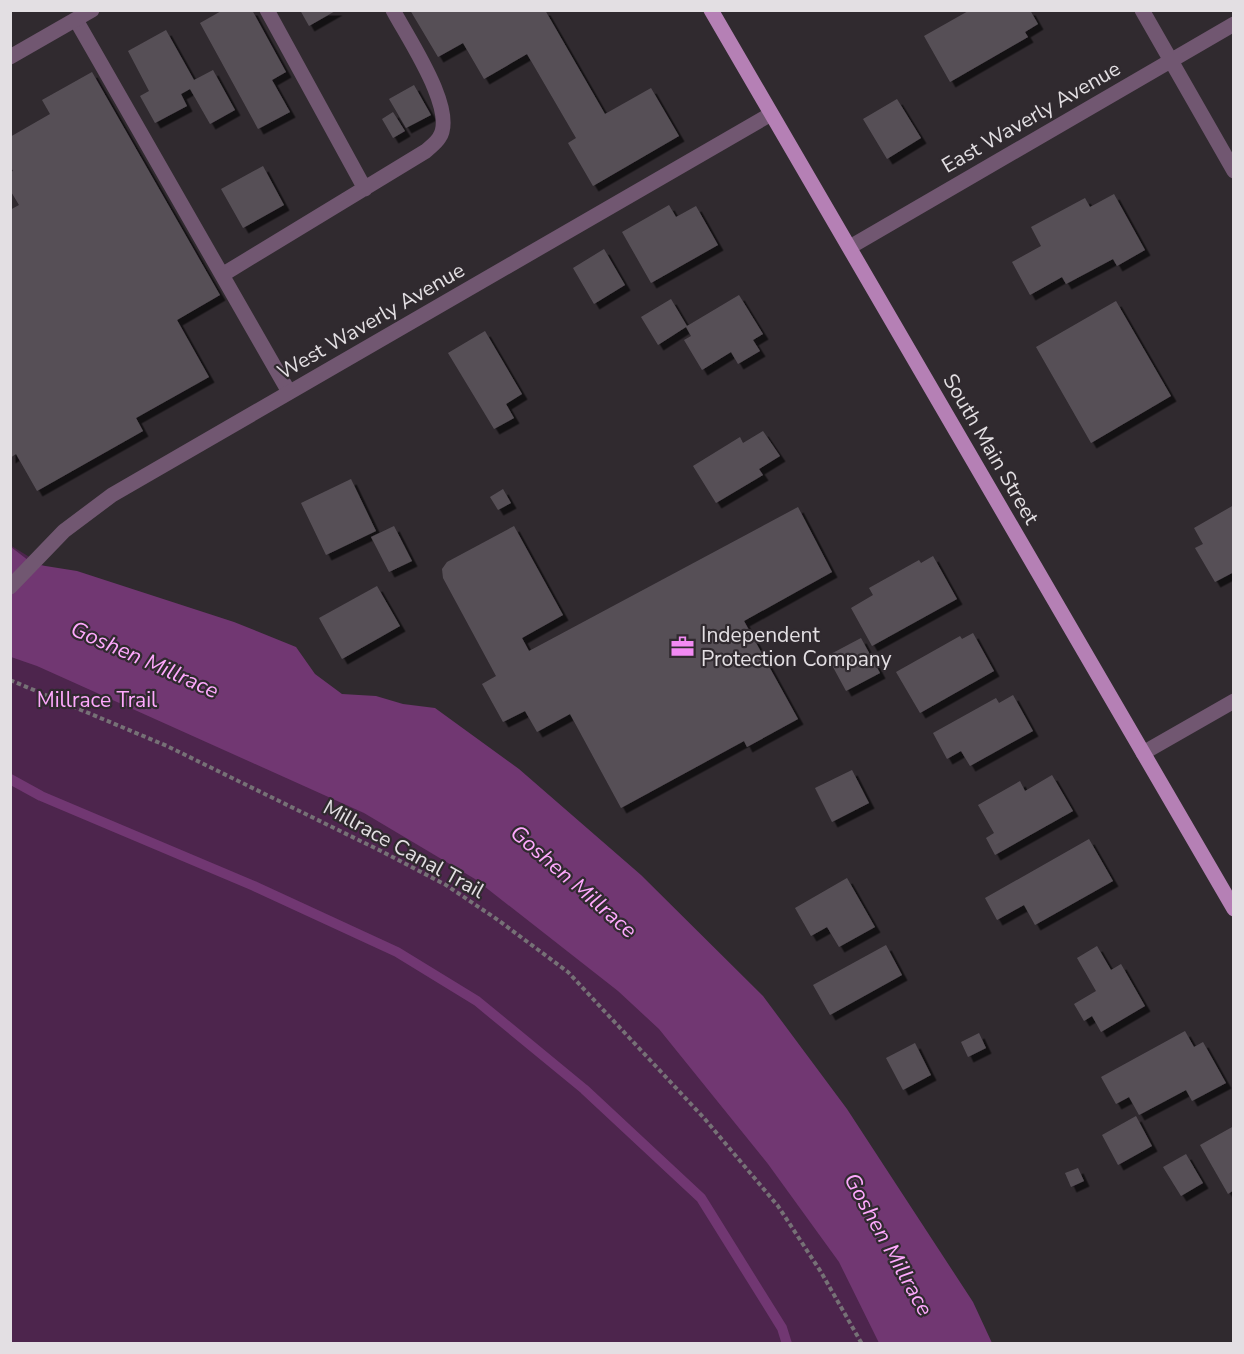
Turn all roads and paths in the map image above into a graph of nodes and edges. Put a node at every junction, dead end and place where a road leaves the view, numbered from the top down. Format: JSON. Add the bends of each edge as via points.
{"nodes":[{"id":1,"x":92,"y":10,"type":"edge"},
{"id":2,"x":267,"y":10,"type":"edge"},
{"id":3,"x":393,"y":10,"type":"edge"},
{"id":4,"x":711,"y":10,"type":"edge"},
{"id":5,"x":1142,"y":10,"type":"edge"},
{"id":6,"x":76,"y":20,"type":"junction"},
{"id":7,"x":1233,"y":24,"type":"edge"},
{"id":8,"x":10,"y":57,"type":"edge"},
{"id":9,"x":1170,"y":60,"type":"junction"},
{"id":10,"x":771,"y":114,"type":"junction"},
{"id":11,"x":1233,"y":171,"type":"edge"},
{"id":12,"x":365,"y":189,"type":"junction"},
{"id":13,"x":850,"y":247,"type":"junction"},
{"id":14,"x":222,"y":275,"type":"junction"},
{"id":15,"x":289,"y":392,"type":"junction"},
{"id":16,"x":10,"y":587,"type":"edge"},
{"id":17,"x":10,"y":680,"type":"edge"},
{"id":18,"x":1233,"y":701,"type":"edge"},
{"id":19,"x":1143,"y":753,"type":"junction"},
{"id":20,"x":1233,"y":909,"type":"edge"},
{"id":21,"x":862,"y":1344,"type":"edge"}],
"edges":[{"from":1,"to":6,"type":"street"},
{"from":2,"to":12,"type":"street"},
{"from":3,"to":12,"type":"street","via":[[438,93],[444,118],[441,137],[426,151]]},
{"from":4,"to":10,"type":"main road","name":"South Main Street"},
{"from":5,"to":9,"type":"street"},
{"from":6,"to":8,"type":"street"},
{"from":6,"to":14,"type":"street"},
{"from":7,"to":9,"type":"street","name":"East Waverly Avenue"},
{"from":9,"to":11,"type":"street"},
{"from":9,"to":13,"type":"street","name":"East Waverly Avenue"},
{"from":10,"to":13,"type":"main road","name":"South Main Street"},
{"from":10,"to":15,"type":"street","name":"West Waverly Avenue"},
{"from":12,"to":14,"type":"street"},
{"from":13,"to":19,"type":"main road","name":"South Main Street"},
{"from":14,"to":15,"type":"street"},
{"from":15,"to":16,"type":"street","name":"West Waverly Avenue","via":[[112,495],[64,531]]},
{"from":17,"to":21,"type":"path","name":"Millrace Canal Trail","via":[[167,746],[446,885],[568,972],[704,1118],[778,1206]]},
{"from":18,"to":19,"type":"street"},
{"from":19,"to":20,"type":"main road","name":"South Main Street"}]}
